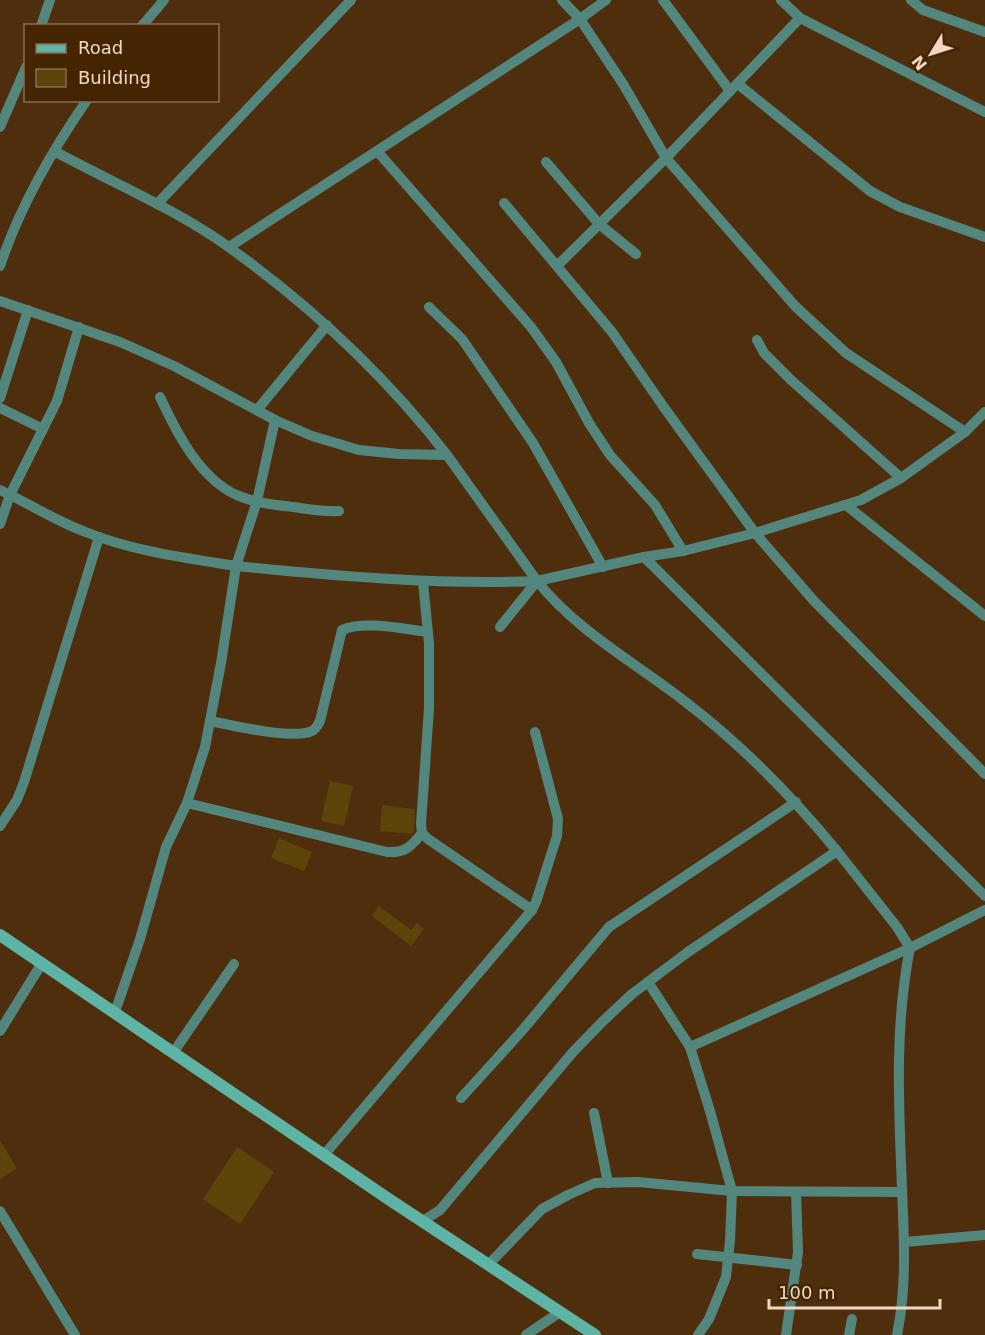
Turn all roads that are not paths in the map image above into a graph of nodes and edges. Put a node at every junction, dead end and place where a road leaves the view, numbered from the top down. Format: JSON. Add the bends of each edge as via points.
{"nodes":[{"id":1,"x":50,"y":0,"type":"edge"},
{"id":2,"x":164,"y":0,"type":"edge"},
{"id":3,"x":351,"y":0,"type":"edge"},
{"id":4,"x":562,"y":0,"type":"edge"},
{"id":5,"x":606,"y":0,"type":"edge"},
{"id":6,"x":663,"y":0,"type":"edge"},
{"id":7,"x":781,"y":0,"type":"edge"},
{"id":8,"x":911,"y":0,"type":"edge"},
{"id":9,"x":800,"y":18,"type":"junction"},
{"id":10,"x":580,"y":19,"type":"junction"},
{"id":11,"x":42,"y":24,"type":"edge"},
{"id":12,"x":144,"y":24,"type":"edge"},
{"id":13,"x":985,"y":32,"type":"edge"},
{"id":14,"x":24,"y":72,"type":"edge"},
{"id":15,"x":734,"y":88,"type":"junction"},
{"id":16,"x":86,"y":102,"type":"edge"},
{"id":17,"x":985,"y":112,"type":"edge"},
{"id":18,"x":0,"y":128,"type":"edge"},
{"id":19,"x":54,"y":151,"type":"junction"},
{"id":20,"x":377,"y":151,"type":"junction"},
{"id":21,"x":666,"y":158,"type":"junction"},
{"id":22,"x":546,"y":162,"type":"dead end"},
{"id":23,"x":504,"y":203,"type":"dead end"},
{"id":24,"x":157,"y":204,"type":"junction"},
{"id":25,"x":599,"y":224,"type":"junction"},
{"id":26,"x":985,"y":237,"type":"edge"},
{"id":27,"x":229,"y":247,"type":"junction"},
{"id":28,"x":636,"y":254,"type":"dead end"},
{"id":29,"x":558,"y":265,"type":"junction"},
{"id":30,"x":0,"y":266,"type":"edge"},
{"id":31,"x":0,"y":301,"type":"edge"},
{"id":32,"x":429,"y":307,"type":"dead end"},
{"id":33,"x":28,"y":310,"type":"junction"},
{"id":34,"x":327,"y":326,"type":"junction"},
{"id":35,"x":79,"y":327,"type":"junction"},
{"id":36,"x":757,"y":340,"type":"dead end"},
{"id":37,"x":160,"y":397,"type":"dead end"},
{"id":38,"x":0,"y":398,"type":"edge"},
{"id":39,"x":0,"y":408,"type":"edge"},
{"id":40,"x":257,"y":410,"type":"junction"},
{"id":41,"x":985,"y":412,"type":"edge"},
{"id":42,"x":275,"y":420,"type":"junction"},
{"id":43,"x":43,"y":429,"type":"junction"},
{"id":44,"x":965,"y":432,"type":"junction"},
{"id":45,"x":447,"y":455,"type":"junction"},
{"id":46,"x":902,"y":478,"type":"junction"},
{"id":47,"x":5,"y":493,"type":"edge"},
{"id":48,"x":257,"y":501,"type":"junction"},
{"id":49,"x":846,"y":505,"type":"junction"},
{"id":50,"x":339,"y":511,"type":"dead end"},
{"id":51,"x":0,"y":524,"type":"edge"},
{"id":52,"x":755,"y":532,"type":"junction"},
{"id":53,"x":99,"y":537,"type":"junction"},
{"id":54,"x":683,"y":551,"type":"junction"},
{"id":55,"x":644,"y":557,"type":"junction"},
{"id":56,"x":236,"y":566,"type":"junction"},
{"id":57,"x":603,"y":567,"type":"junction"},
{"id":58,"x":537,"y":581,"type":"junction"},
{"id":59,"x":423,"y":582,"type":"junction"},
{"id":60,"x":985,"y":616,"type":"edge"},
{"id":61,"x":500,"y":627,"type":"dead end"},
{"id":62,"x":428,"y":632,"type":"junction"},
{"id":63,"x":210,"y":721,"type":"junction"},
{"id":64,"x":536,"y":732,"type":"dead end"},
{"id":65,"x":985,"y":774,"type":"edge"},
{"id":66,"x":796,"y":802,"type":"junction"},
{"id":67,"x":187,"y":803,"type":"junction"},
{"id":68,"x":0,"y":826,"type":"edge"},
{"id":69,"x":422,"y":833,"type":"junction"},
{"id":70,"x":837,"y":851,"type":"junction"},
{"id":71,"x":985,"y":896,"type":"edge"},
{"id":72,"x":532,"y":910,"type":"junction"},
{"id":73,"x":985,"y":910,"type":"edge"},
{"id":74,"x":0,"y":935,"type":"edge"},
{"id":75,"x":910,"y":948,"type":"junction"},
{"id":76,"x":42,"y":963,"type":"junction"},
{"id":77,"x":234,"y":964,"type":"dead end"},
{"id":78,"x":648,"y":982,"type":"junction"},
{"id":79,"x":115,"y":1012,"type":"junction"},
{"id":80,"x":0,"y":1032,"type":"edge"},
{"id":81,"x":690,"y":1047,"type":"junction"},
{"id":82,"x":173,"y":1053,"type":"junction"},
{"id":83,"x":461,"y":1098,"type":"dead end"},
{"id":84,"x":594,"y":1113,"type":"dead end"},
{"id":85,"x":324,"y":1155,"type":"junction"},
{"id":86,"x":608,"y":1183,"type":"junction"},
{"id":87,"x":732,"y":1191,"type":"junction"},
{"id":88,"x":796,"y":1192,"type":"junction"},
{"id":89,"x":902,"y":1192,"type":"junction"},
{"id":90,"x":0,"y":1210,"type":"edge"},
{"id":91,"x":423,"y":1221,"type":"junction"},
{"id":92,"x":985,"y":1235,"type":"edge"},
{"id":93,"x":905,"y":1242,"type":"junction"},
{"id":94,"x":697,"y":1254,"type":"dead end"},
{"id":95,"x":728,"y":1258,"type":"junction"},
{"id":96,"x":489,"y":1265,"type":"junction"},
{"id":97,"x":797,"y":1265,"type":"junction"},
{"id":98,"x":560,"y":1312,"type":"junction"},
{"id":99,"x":852,"y":1318,"type":"dead end"},
{"id":100,"x":703,"y":1333,"type":"edge"},
{"id":101,"x":75,"y":1335,"type":"edge"},
{"id":102,"x":526,"y":1335,"type":"edge"},
{"id":103,"x":595,"y":1335,"type":"edge"},
{"id":104,"x":786,"y":1335,"type":"edge"},
{"id":105,"x":849,"y":1335,"type":"edge"},
{"id":106,"x":897,"y":1335,"type":"edge"}],
"edges":[{"from":1,"to":11,"type":"street"},
{"from":2,"to":12,"type":"street"},
{"from":3,"to":24,"type":"street"},
{"from":4,"to":10,"type":"street"},
{"from":5,"to":10,"type":"street"},
{"from":6,"to":15,"type":"street"},
{"from":7,"to":9,"type":"street"},
{"from":8,"to":13,"type":"street","via":[[923,10]]},
{"from":9,"to":15,"type":"street"},
{"from":9,"to":17,"type":"street"},
{"from":10,"to":20,"type":"street"},
{"from":10,"to":21,"type":"street"},
{"from":14,"to":18,"type":"street"},
{"from":15,"to":21,"type":"street"},
{"from":15,"to":26,"type":"street","via":[[870,191],[900,207]]},
{"from":16,"to":19,"type":"street"},
{"from":19,"to":24,"type":"street"},
{"from":19,"to":30,"type":"street","via":[[26,200]]},
{"from":20,"to":27,"type":"street"},
{"from":20,"to":54,"type":"street","via":[[531,327],[610,455],[655,505]]},
{"from":21,"to":25,"type":"street"},
{"from":21,"to":44,"type":"street","via":[[795,306],[846,353]]},
{"from":22,"to":25,"type":"street"},
{"from":23,"to":29,"type":"street"},
{"from":24,"to":27,"type":"street"},
{"from":25,"to":28,"type":"street"},
{"from":25,"to":29,"type":"street"},
{"from":27,"to":34,"type":"street"},
{"from":29,"to":52,"type":"street","via":[[612,332]]},
{"from":31,"to":33,"type":"street"},
{"from":32,"to":57,"type":"street","via":[[462,339],[533,443]]},
{"from":33,"to":35,"type":"street"},
{"from":33,"to":38,"type":"street"},
{"from":34,"to":40,"type":"street"},
{"from":34,"to":45,"type":"street","via":[[417,415]]},
{"from":35,"to":40,"type":"street","via":[[174,366]]},
{"from":35,"to":43,"type":"street","via":[[57,401]]},
{"from":36,"to":46,"type":"street","via":[[764,353],[791,380]]},
{"from":37,"to":48,"type":"street","via":[[192,456],[213,479],[237,495]]},
{"from":39,"to":43,"type":"street"},
{"from":40,"to":42,"type":"street"},
{"from":41,"to":44,"type":"street"},
{"from":42,"to":45,"type":"street","via":[[359,450]]},
{"from":42,"to":48,"type":"street"},
{"from":43,"to":47,"type":"street"},
{"from":44,"to":46,"type":"street"},
{"from":45,"to":58,"type":"street"},
{"from":46,"to":49,"type":"street"},
{"from":47,"to":51,"type":"street"},
{"from":47,"to":53,"type":"street"},
{"from":48,"to":50,"type":"street"},
{"from":48,"to":56,"type":"street"},
{"from":49,"to":52,"type":"street"},
{"from":49,"to":60,"type":"street"},
{"from":52,"to":54,"type":"street"},
{"from":52,"to":65,"type":"street","via":[[814,602]]},
{"from":53,"to":56,"type":"street"},
{"from":53,"to":68,"type":"street","via":[[24,782]]},
{"from":54,"to":55,"type":"street"},
{"from":55,"to":57,"type":"street"},
{"from":55,"to":71,"type":"street"},
{"from":56,"to":59,"type":"street"},
{"from":56,"to":63,"type":"street"},
{"from":57,"to":58,"type":"street"},
{"from":58,"to":59,"type":"street"},
{"from":58,"to":61,"type":"street"},
{"from":58,"to":66,"type":"street","via":[[549,596],[628,662],[736,743]]},
{"from":59,"to":62,"type":"street"},
{"from":62,"to":63,"type":"street","via":[[364,626],[342,630],[320,721],[308,733],[270,733]]},
{"from":62,"to":69,"type":"street","via":[[429,708]]},
{"from":63,"to":67,"type":"street"},
{"from":64,"to":72,"type":"street","via":[[558,819],[557,836]]},
{"from":66,"to":70,"type":"street"},
{"from":66,"to":83,"type":"street","via":[[609,927]]},
{"from":67,"to":69,"type":"street","via":[[387,852],[399,853],[410,848]]},
{"from":67,"to":79,"type":"street","via":[[166,848]]},
{"from":69,"to":72,"type":"street"},
{"from":70,"to":75,"type":"street"},
{"from":70,"to":78,"type":"street"},
{"from":72,"to":85,"type":"street"},
{"from":73,"to":75,"type":"street"},
{"from":74,"to":76,"type":"street"},
{"from":75,"to":81,"type":"street"},
{"from":75,"to":89,"type":"street","via":[[898,1069]]},
{"from":76,"to":79,"type":"street"},
{"from":76,"to":80,"type":"street"},
{"from":77,"to":82,"type":"street"},
{"from":78,"to":81,"type":"street"},
{"from":78,"to":91,"type":"street","via":[[580,1044],[440,1210]]},
{"from":79,"to":82,"type":"street"},
{"from":81,"to":87,"type":"street"},
{"from":82,"to":85,"type":"street"},
{"from":84,"to":86,"type":"street"},
{"from":85,"to":91,"type":"street"},
{"from":86,"to":87,"type":"street"},
{"from":86,"to":96,"type":"street","via":[[595,1183],[542,1209]]},
{"from":87,"to":88,"type":"street"},
{"from":87,"to":95,"type":"street"},
{"from":88,"to":89,"type":"street"},
{"from":88,"to":97,"type":"street"},
{"from":89,"to":93,"type":"street"},
{"from":90,"to":101,"type":"street"},
{"from":91,"to":96,"type":"street"},
{"from":92,"to":93,"type":"street"},
{"from":93,"to":106,"type":"street","via":[[902,1313]]},
{"from":94,"to":95,"type":"street"},
{"from":95,"to":97,"type":"street"},
{"from":95,"to":100,"type":"street","via":[[726,1277]]},
{"from":96,"to":98,"type":"street"},
{"from":97,"to":104,"type":"street"},
{"from":98,"to":102,"type":"street"},
{"from":98,"to":103,"type":"street"},
{"from":99,"to":105,"type":"street"}]}
